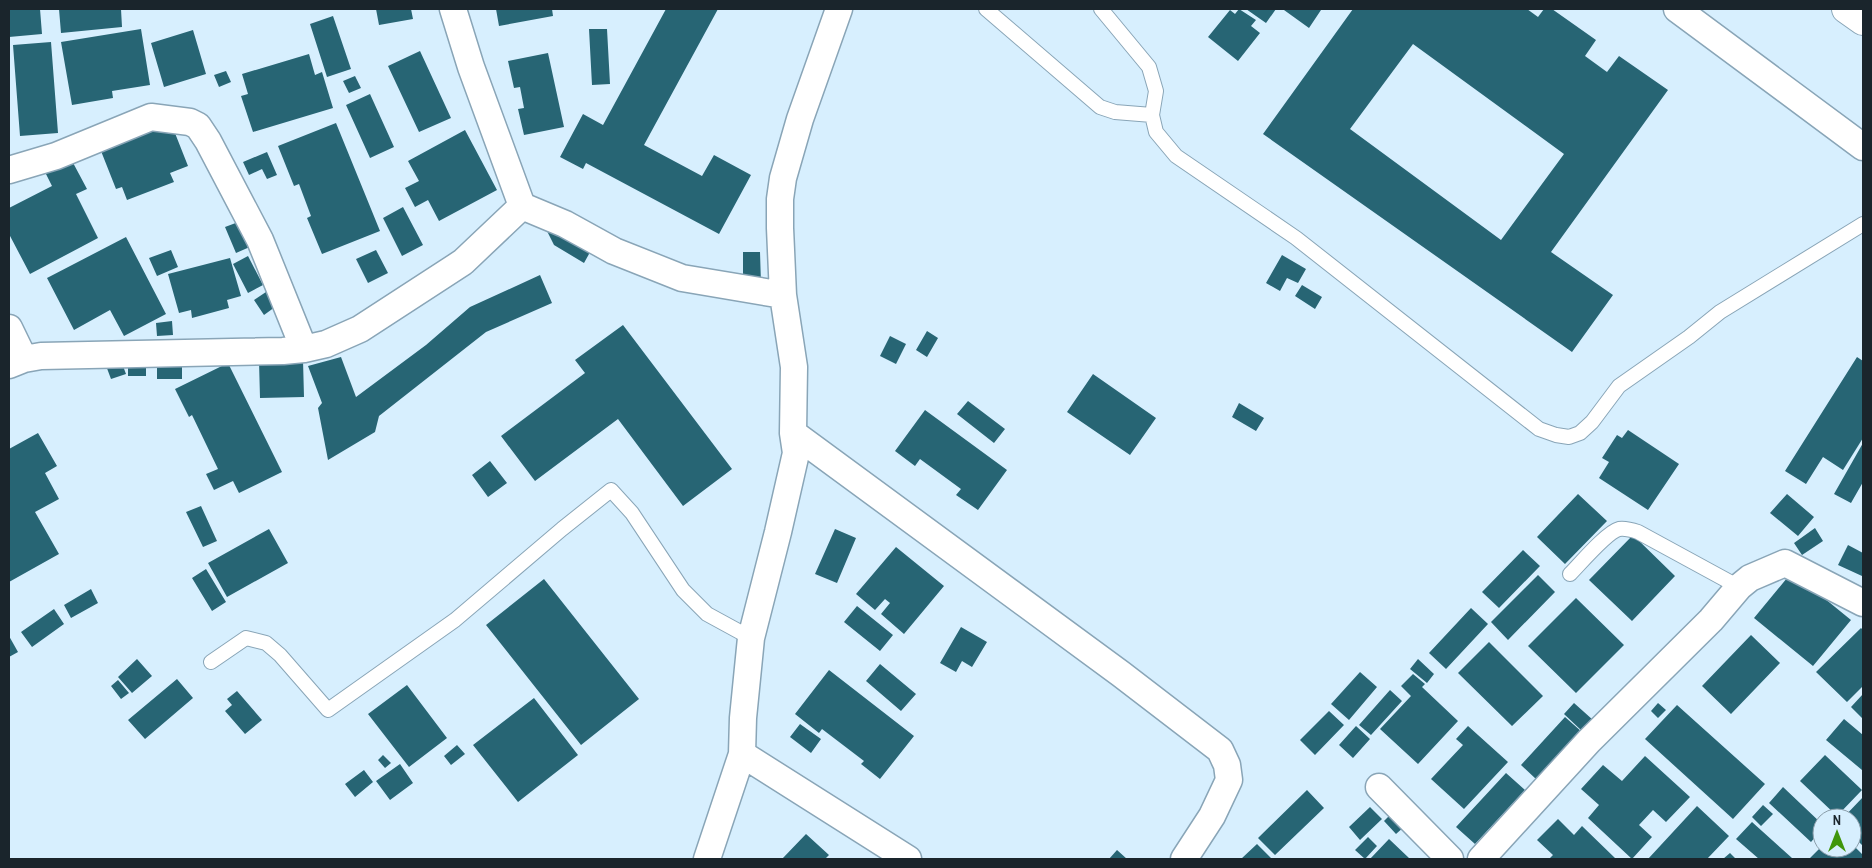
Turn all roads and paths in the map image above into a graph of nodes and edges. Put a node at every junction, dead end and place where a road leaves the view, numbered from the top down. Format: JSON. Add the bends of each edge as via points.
{"nodes":[{"id":1,"x":453,"y":9,"type":"edge"},
{"id":2,"x":840,"y":9,"type":"edge"},
{"id":3,"x":986,"y":9,"type":"edge"},
{"id":4,"x":1101,"y":9,"type":"edge"},
{"id":5,"x":1677,"y":9,"type":"edge"},
{"id":6,"x":1846,"y":9,"type":"edge"},
{"id":7,"x":1863,"y":21,"type":"edge"},
{"id":8,"x":1152,"y":116,"type":"junction"},
{"id":9,"x":1863,"y":147,"type":"edge"},
{"id":10,"x":9,"y":170,"type":"edge"},
{"id":11,"x":522,"y":206,"type":"junction"},
{"id":12,"x":1863,"y":224,"type":"edge"},
{"id":13,"x":783,"y":295,"type":"junction"},
{"id":14,"x":9,"y":328,"type":"edge"},
{"id":15,"x":304,"y":349,"type":"junction"},
{"id":16,"x":16,"y":362,"type":"edge"},
{"id":17,"x":793,"y":433,"type":"junction"},
{"id":18,"x":1570,"y":574,"type":"dead end"},
{"id":19,"x":1739,"y":588,"type":"junction"},
{"id":20,"x":1863,"y":603,"type":"edge"},
{"id":21,"x":751,"y":638,"type":"junction"},
{"id":22,"x":211,"y":662,"type":"dead end"},
{"id":23,"x":742,"y":754,"type":"junction"},
{"id":24,"x":1379,"y":787,"type":"dead end"},
{"id":25,"x":707,"y":859,"type":"edge"},
{"id":26,"x":908,"y":859,"type":"edge"},
{"id":27,"x":1184,"y":859,"type":"edge"},
{"id":28,"x":1450,"y":859,"type":"edge"},
{"id":29,"x":1482,"y":859,"type":"edge"}],
"edges":[{"from":1,"to":11,"type":"street","via":[[471,68]]},
{"from":2,"to":13,"type":"street","via":[[800,119],[783,178],[780,198]]},
{"from":3,"to":8,"type":"lane","via":[[1100,108]]},
{"from":4,"to":8,"type":"lane","via":[[1149,68],[1156,92]]},
{"from":5,"to":9,"type":"street"},
{"from":6,"to":7,"type":"main road"},
{"from":8,"to":12,"type":"lane","via":[[1156,132],[1176,156],[1296,238],[1540,429],[1569,437],[1580,433],[1592,422],[1619,386],[1720,312]]},
{"from":10,"to":15,"type":"street","via":[[56,156],[151,117],[180,120],[198,126],[260,240]]},
{"from":11,"to":13,"type":"street","via":[[565,224],[614,251],[682,278]]},
{"from":11,"to":15,"type":"street","via":[[463,262],[360,329],[326,344]]},
{"from":13,"to":17,"type":"street","via":[[794,367]]},
{"from":14,"to":16,"type":"street"},
{"from":15,"to":16,"type":"street","via":[[51,356]]},
{"from":17,"to":21,"type":"street","via":[[796,453]]},
{"from":17,"to":27,"type":"street","via":[[1220,750],[1229,780],[1212,816]]},
{"from":18,"to":19,"type":"lane","via":[[1608,536],[1626,528]]},
{"from":19,"to":20,"type":"street","via":[[1750,578],[1785,563]]},
{"from":19,"to":29,"type":"street","via":[[1589,741]]},
{"from":21,"to":22,"type":"lane","via":[[707,614],[683,590],[632,513],[611,490],[455,620],[328,710],[266,643],[246,638]]},
{"from":21,"to":23,"type":"street"},
{"from":23,"to":25,"type":"street"},
{"from":23,"to":26,"type":"street"},
{"from":24,"to":28,"type":"street"}]}
